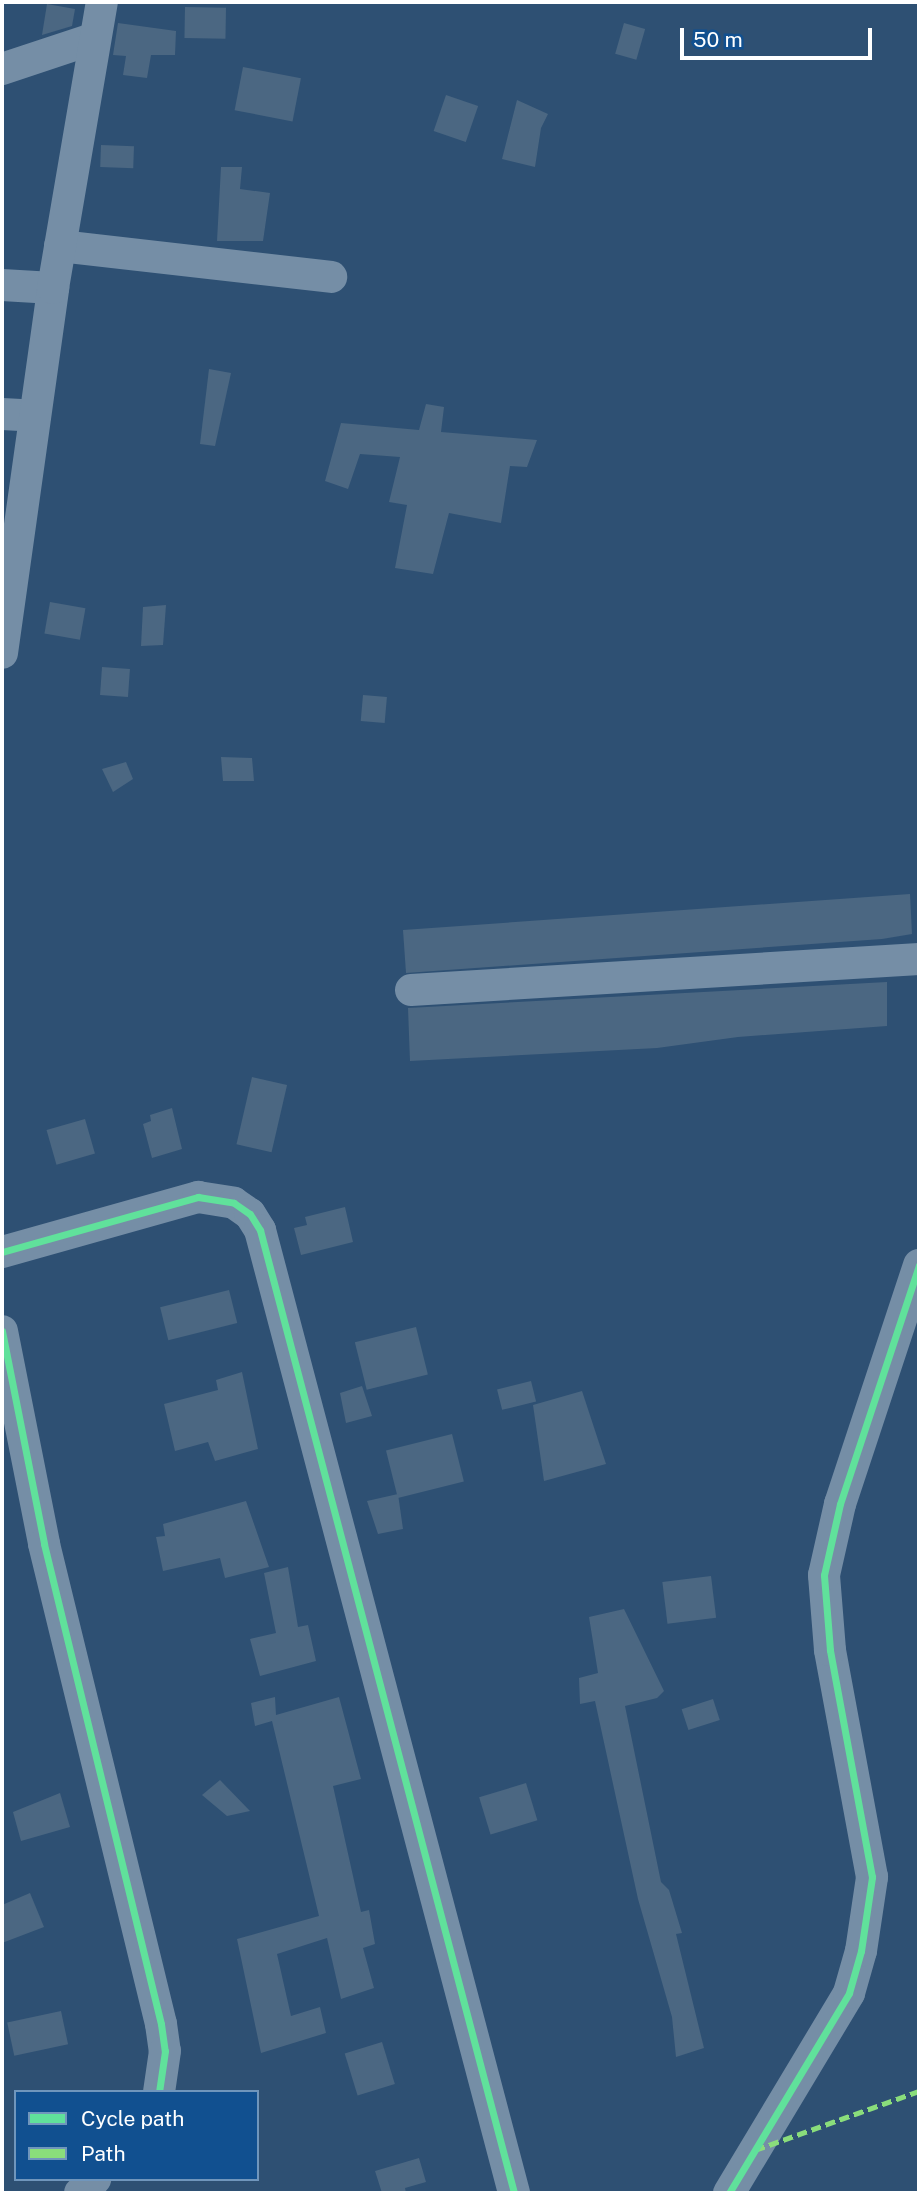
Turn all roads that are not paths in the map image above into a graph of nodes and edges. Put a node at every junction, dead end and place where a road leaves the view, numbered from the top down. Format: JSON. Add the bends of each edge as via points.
{"nodes":[{"id":1,"x":102,"y":2,"type":"edge"},
{"id":2,"x":95,"y":38,"type":"junction"},
{"id":3,"x":2,"y":69,"type":"edge"},
{"id":4,"x":60,"y":246,"type":"junction"},
{"id":5,"x":331,"y":277,"type":"dead end"},
{"id":6,"x":2,"y":285,"type":"edge"},
{"id":7,"x":53,"y":288,"type":"junction"},
{"id":8,"x":2,"y":414,"type":"edge"},
{"id":9,"x":35,"y":416,"type":"junction"},
{"id":10,"x":2,"y":653,"type":"edge"},
{"id":11,"x":919,"y":959,"type":"edge"},
{"id":12,"x":411,"y":990,"type":"dead end"},
{"id":13,"x":2,"y":1252,"type":"edge"},
{"id":14,"x":919,"y":1265,"type":"edge"},
{"id":15,"x":2,"y":1331,"type":"edge"},
{"id":16,"x":159,"y":2090,"type":"edge"},
{"id":17,"x":514,"y":2193,"type":"edge"},
{"id":18,"x":729,"y":2193,"type":"edge"}],
"edges":[{"from":1,"to":2,"type":"street"},
{"from":2,"to":3,"type":"street"},
{"from":2,"to":4,"type":"street"},
{"from":4,"to":5,"type":"street"},
{"from":4,"to":7,"type":"street"},
{"from":6,"to":7,"type":"street"},
{"from":7,"to":9,"type":"street"},
{"from":8,"to":9,"type":"street"},
{"from":9,"to":10,"type":"street"},
{"from":11,"to":12,"type":"street"},
{"from":13,"to":17,"type":"street","via":[[198,1197],[234,1203],[255,1222]]},
{"from":14,"to":18,"type":"street","via":[[840,1504],[824,1575],[825,1622],[872,1877],[861,1951],[849,1993]]},
{"from":15,"to":16,"type":"street","via":[[44,1544],[161,2024],[165,2051]]}]}
